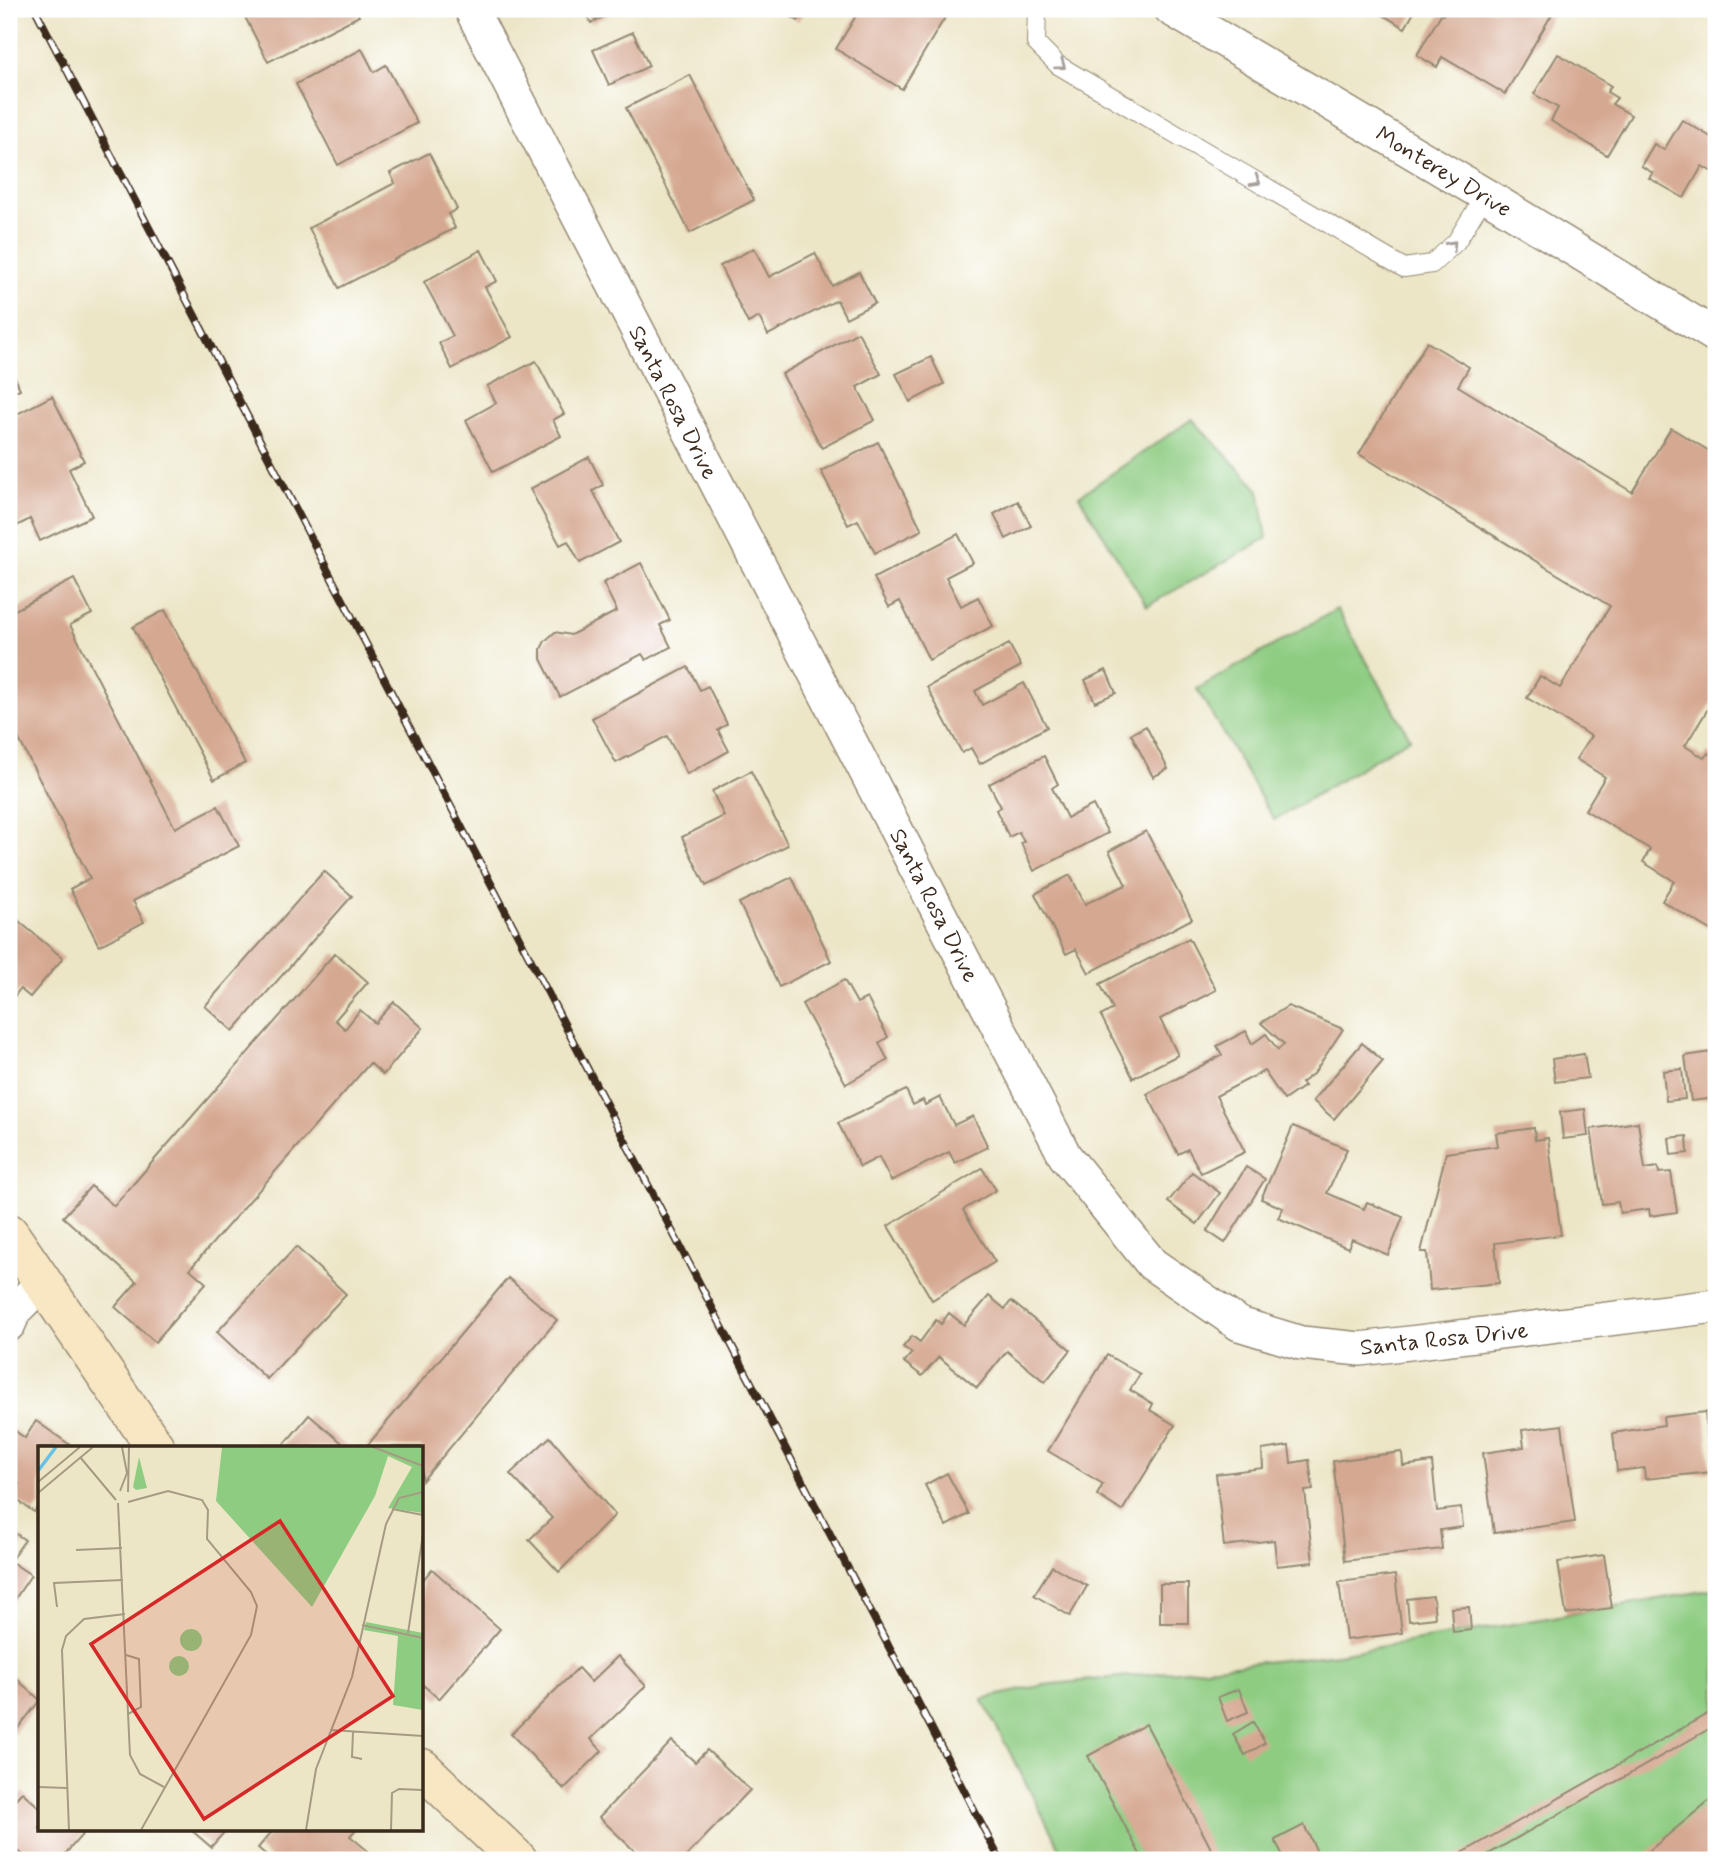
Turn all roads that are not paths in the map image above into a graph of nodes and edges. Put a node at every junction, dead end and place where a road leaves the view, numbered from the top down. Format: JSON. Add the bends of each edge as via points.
{"nodes":[{"id":1,"x":471,"y":9,"type":"edge"},
{"id":2,"x":1037,"y":9,"type":"edge"},
{"id":3,"x":1171,"y":9,"type":"edge"},
{"id":4,"x":1485,"y":195,"type":"junction"},
{"id":5,"x":1716,"y":336,"type":"edge"},
{"id":6,"x":9,"y":1233,"type":"edge"},
{"id":7,"x":43,"y":1282,"type":"junction"},
{"id":8,"x":1716,"y":1306,"type":"edge"},
{"id":9,"x":9,"y":1324,"type":"edge"},
{"id":10,"x":154,"y":1446,"type":"edge"},
{"id":11,"x":424,"y":1770,"type":"edge"},
{"id":12,"x":519,"y":1860,"type":"edge"}],
"edges":[{"from":1,"to":8,"type":"street","name":"Santa Rosa Drive","via":[[1065,1156],[1152,1264],[1239,1324],[1301,1343],[1360,1349]]},
{"from":2,"to":4,"type":"lane","one_way":true,"via":[[1036,43],[1058,65],[1404,268],[1432,264],[1456,242]]},
{"from":3,"to":4,"type":"street","name":"Monterey Drive"},
{"from":4,"to":5,"type":"street","name":"Monterey Drive"},
{"from":6,"to":7,"type":"street"},
{"from":7,"to":9,"type":"street","via":[[15,1310]]},
{"from":7,"to":10,"type":"street"},
{"from":11,"to":12,"type":"street"}]}
